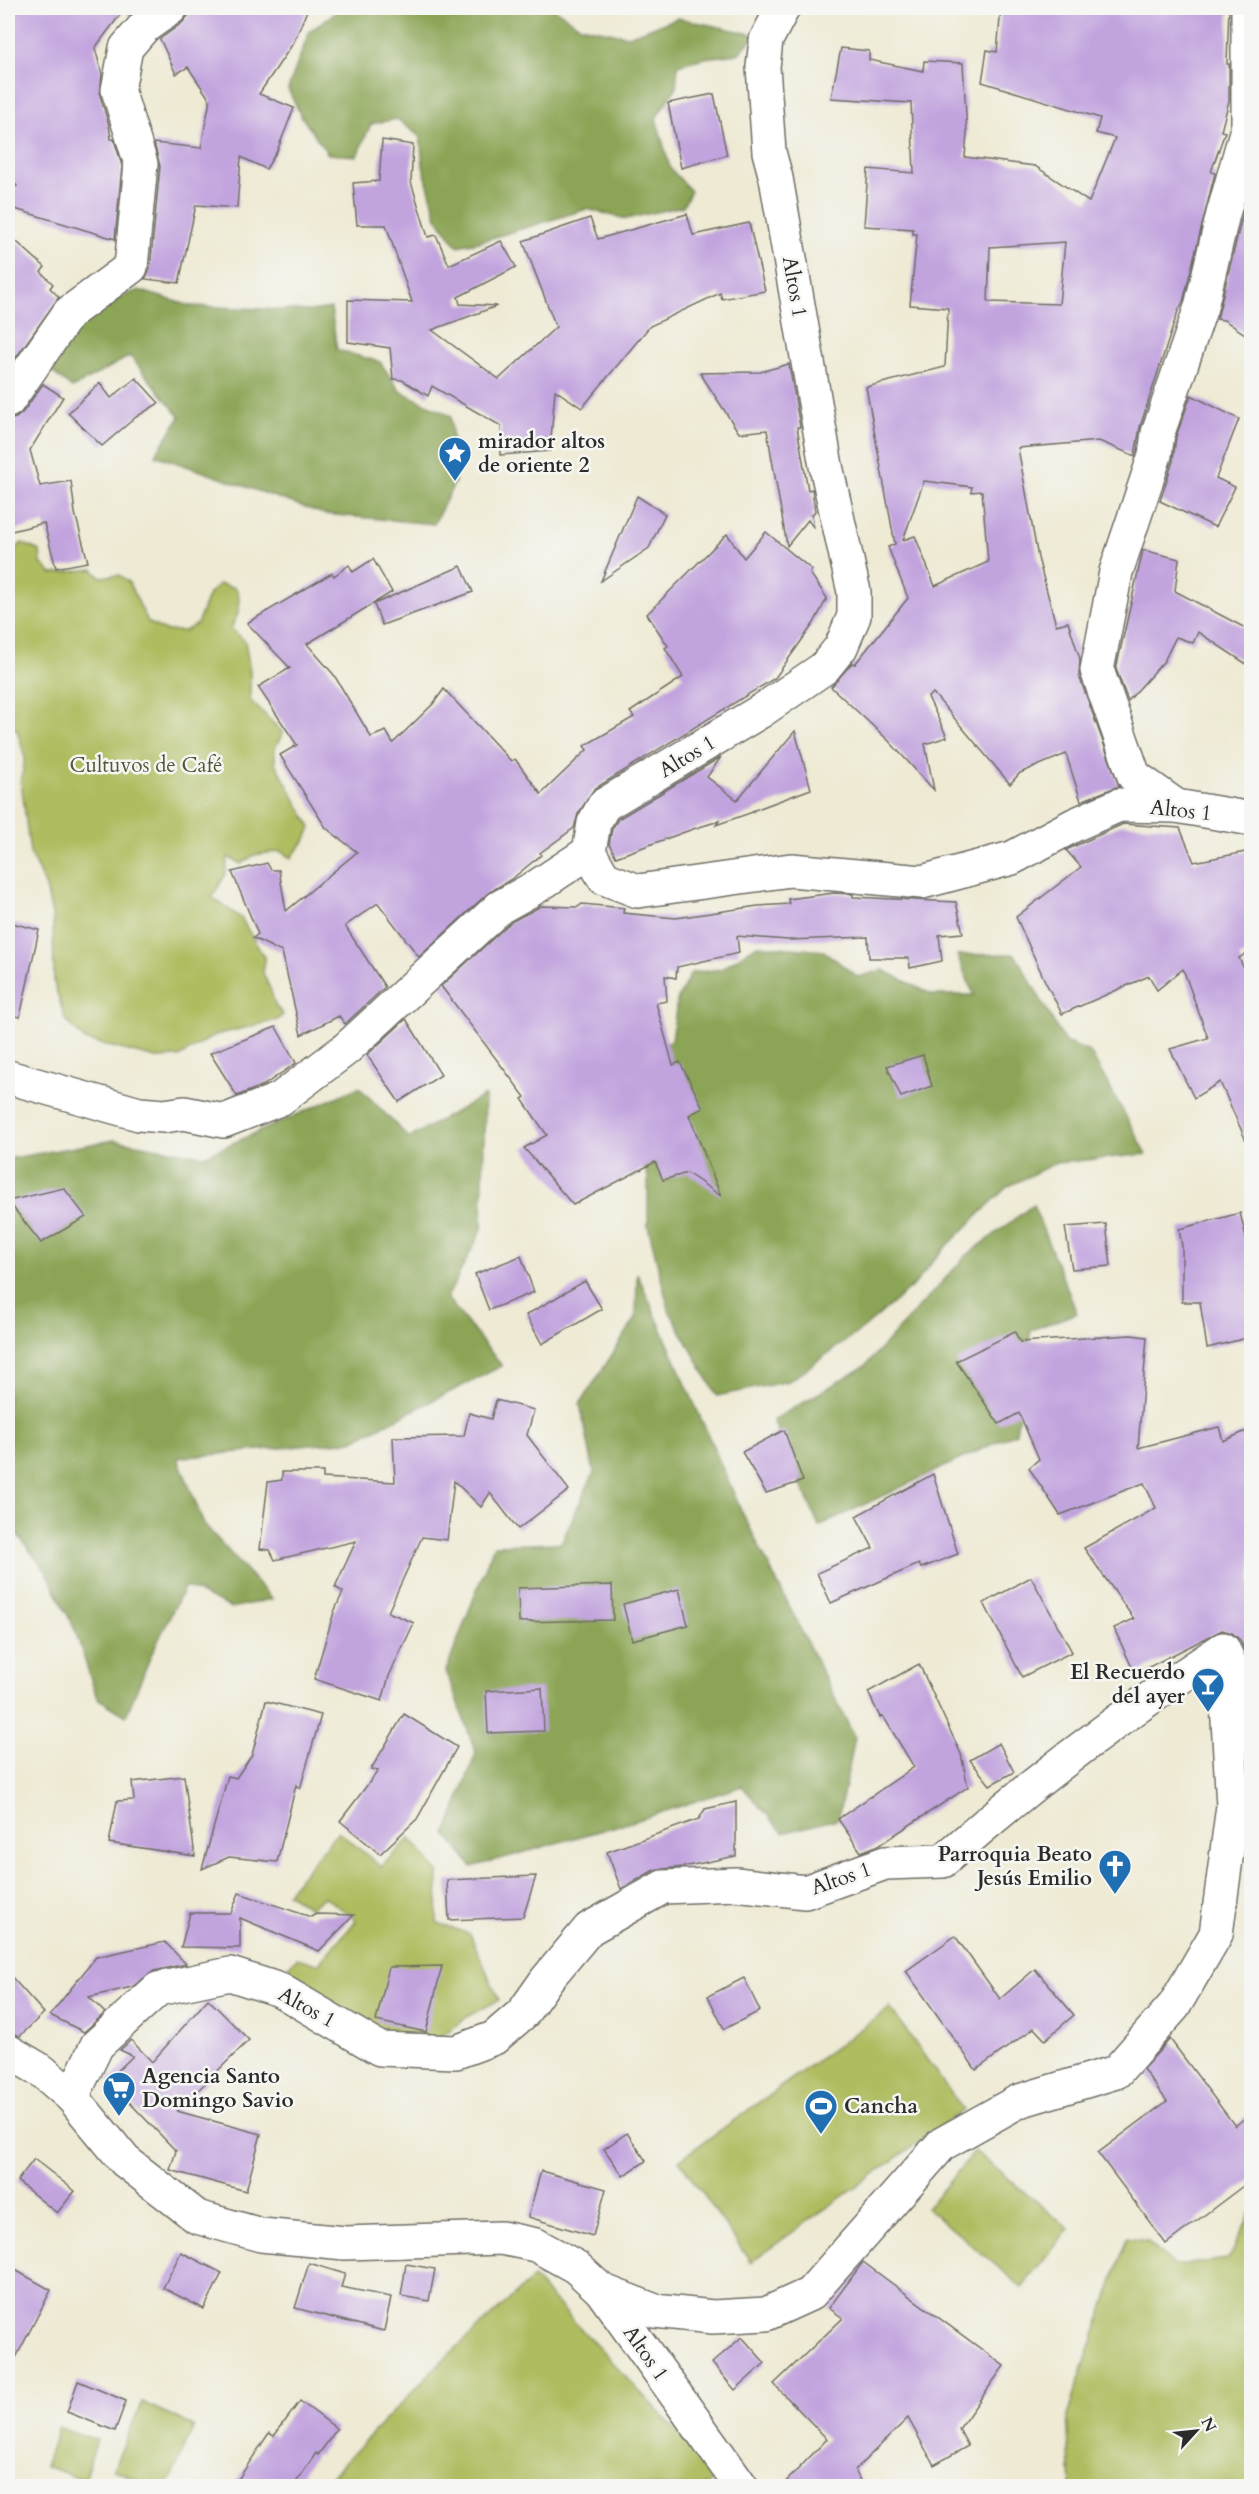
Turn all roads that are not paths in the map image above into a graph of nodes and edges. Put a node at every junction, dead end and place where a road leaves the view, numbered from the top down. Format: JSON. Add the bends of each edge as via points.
{"nodes":[{"id":1,"x":171,"y":8,"type":"edge"},
{"id":2,"x":783,"y":8,"type":"edge"},
{"id":3,"x":1248,"y":8,"type":"edge"},
{"id":4,"x":8,"y":401,"type":"edge"},
{"id":5,"x":1176,"y":806,"type":"junction"},
{"id":6,"x":1251,"y":819,"type":"edge"},
{"id":7,"x":589,"y":852,"type":"junction"},
{"id":8,"x":8,"y":1077,"type":"edge"},
{"id":9,"x":1223,"y":1649,"type":"junction"},
{"id":10,"x":1251,"y":1710,"type":"edge"},
{"id":11,"x":8,"y":2051,"type":"edge"},
{"id":12,"x":72,"y":2097,"type":"junction"},
{"id":13,"x":602,"y":2290,"type":"junction"},
{"id":14,"x":741,"y":2487,"type":"edge"}],
"edges":[{"from":1,"to":4,"type":"street","via":[[144,27],[126,48],[118,90],[141,164],[131,267],[69,313]]},
{"from":2,"to":7,"type":"street","name":"Altos 1","via":[[766,40],[763,67],[769,152],[777,177],[826,466],[854,592],[854,616],[841,647],[824,668],[604,806],[594,823]]},
{"from":3,"to":5,"type":"street","via":[[1248,125],[1201,307],[1116,572],[1097,670],[1134,776]]},
{"from":5,"to":6,"type":"street","name":"Altos 1"},
{"from":5,"to":7,"type":"street","name":"Altos 1","via":[[1119,805],[1012,858],[922,882],[791,870],[638,891],[604,878]]},
{"from":7,"to":8,"type":"street","via":[[500,907],[346,1049],[280,1099],[224,1121],[184,1113],[140,1114]]},
{"from":9,"to":10,"type":"street"},
{"from":9,"to":12,"type":"street","name":"Altos 1","via":[[1086,1743],[1000,1810],[943,1861],[885,1863],[805,1892],[736,1884],[663,1887],[589,1929],[523,2013],[495,2038],[456,2052],[380,2049],[280,1990],[230,1974],[158,1989],[97,2045]]},
{"from":9,"to":13,"type":"street","via":[[1233,1806],[1216,1934],[1174,2006],[1116,2072],[1019,2101],[942,2144],[810,2294],[766,2314],[713,2318],[655,2311]]},
{"from":11,"to":12,"type":"street","via":[[42,2071]]},
{"from":12,"to":13,"type":"street","name":"Altos 1","via":[[125,2161],[197,2217],[261,2235],[345,2243],[501,2238],[536,2245],[576,2268]]},
{"from":13,"to":14,"type":"street","name":"Altos 1"}]}
